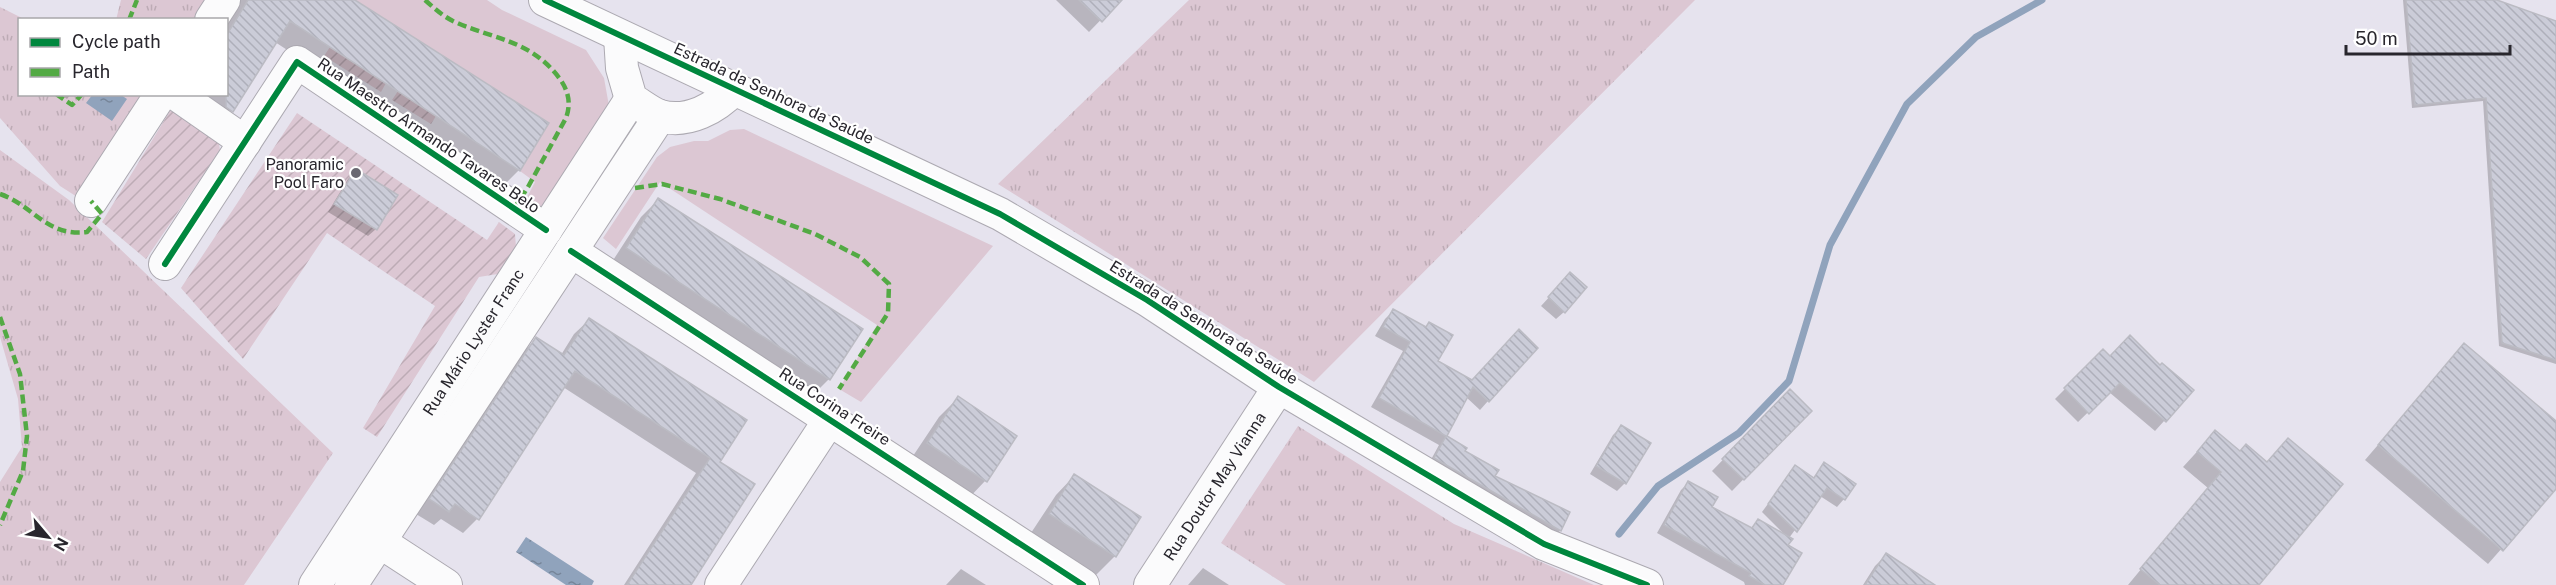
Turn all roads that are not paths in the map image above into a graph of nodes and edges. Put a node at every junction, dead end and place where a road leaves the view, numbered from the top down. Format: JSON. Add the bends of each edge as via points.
{"nodes":[{"id":1,"x":224,"y":0,"type":"edge"},
{"id":2,"x":545,"y":0,"type":"edge"},
{"id":3,"x":212,"y":18,"type":"edge"},
{"id":4,"x":620,"y":37,"type":"junction"},
{"id":5,"x":734,"y":89,"type":"junction"},
{"id":6,"x":160,"y":96,"type":"edge"},
{"id":7,"x":179,"y":96,"type":"edge"},
{"id":8,"x":631,"y":99,"type":"junction"},
{"id":9,"x":660,"y":116,"type":"junction"},
{"id":10,"x":245,"y":142,"type":"junction"},
{"id":11,"x":91,"y":201,"type":"dead end"},
{"id":12,"x":546,"y":230,"type":"junction"},
{"id":13,"x":571,"y":251,"type":"junction"},
{"id":14,"x":165,"y":264,"type":"dead end"},
{"id":15,"x":1279,"y":387,"type":"junction"},
{"id":16,"x":830,"y":419,"type":"junction"},
{"id":17,"x":380,"y":542,"type":"junction"},
{"id":18,"x":315,"y":585,"type":"edge"},
{"id":19,"x":351,"y":585,"type":"edge"},
{"id":20,"x":446,"y":585,"type":"edge"},
{"id":21,"x":721,"y":585,"type":"edge"},
{"id":22,"x":1083,"y":585,"type":"edge"},
{"id":23,"x":1150,"y":585,"type":"edge"},
{"id":24,"x":1647,"y":585,"type":"edge"}],
"edges":[{"from":1,"to":3,"type":"street"},
{"from":2,"to":4,"type":"street","name":"Estrada da Senhora da Saúde"},
{"from":4,"to":5,"type":"street","name":"Estrada da Senhora da Saúde"},
{"from":4,"to":8,"type":"street","via":[[622,68]]},
{"from":5,"to":9,"type":"street","via":[[702,113]]},
{"from":5,"to":15,"type":"street","name":"Estrada da Senhora da Saúde","via":[[1000,214],[1147,300]]},
{"from":6,"to":11,"type":"street"},
{"from":7,"to":10,"type":"street"},
{"from":8,"to":9,"type":"street"},
{"from":8,"to":12,"type":"street","name":"Rua Mário Lyster Franc"},
{"from":9,"to":13,"type":"street","name":"Rua Mário Lyster Franc"},
{"from":10,"to":12,"type":"street","name":"Rua Maestro Armando Tavares Belo","via":[[297,62]]},
{"from":10,"to":14,"type":"street"},
{"from":12,"to":18,"type":"street","name":"Rua Mário Lyster Franc"},
{"from":13,"to":16,"type":"street","name":"Rua Corina Freire"},
{"from":13,"to":17,"type":"street","name":"Rua Mário Lyster Franc"},
{"from":15,"to":23,"type":"street","name":"Rua Doutor May Vianna"},
{"from":15,"to":24,"type":"street","name":"Estrada da Senhora da Saúde","via":[[1544,544]]},
{"from":16,"to":21,"type":"street"},
{"from":16,"to":22,"type":"street","name":"Rua Corina Freire"},
{"from":17,"to":19,"type":"street","name":"Rua Mário Lyster Franc"},
{"from":17,"to":20,"type":"street"}]}
